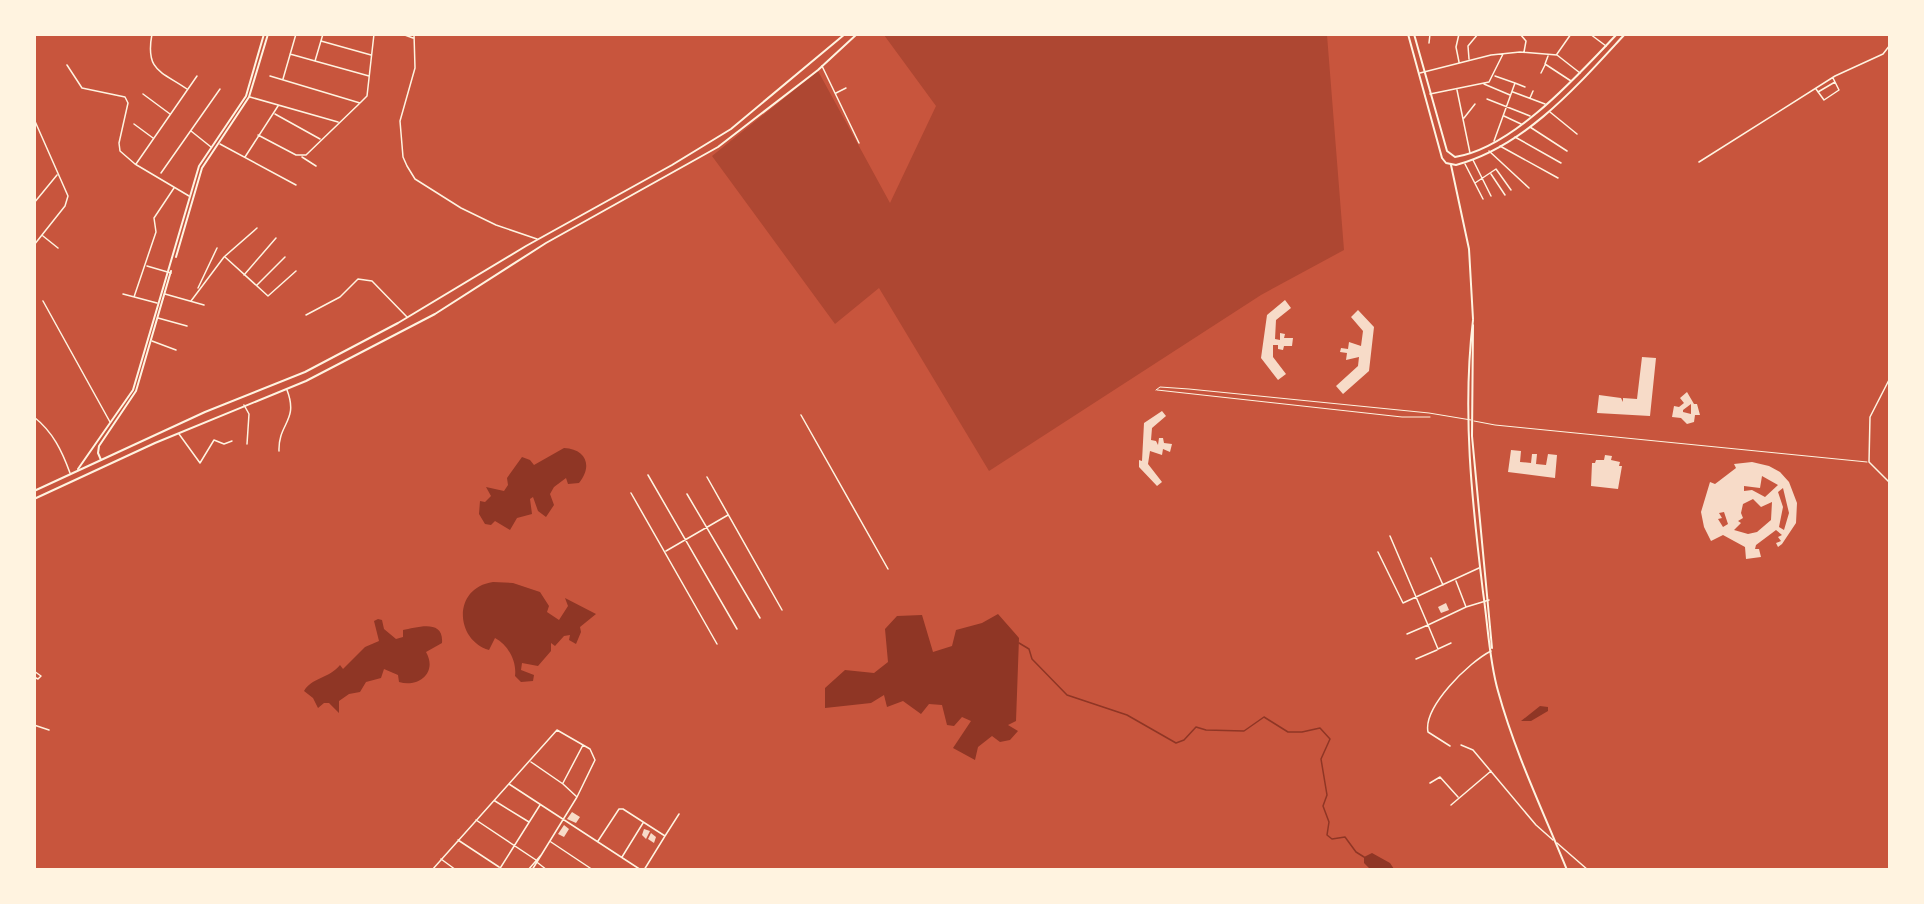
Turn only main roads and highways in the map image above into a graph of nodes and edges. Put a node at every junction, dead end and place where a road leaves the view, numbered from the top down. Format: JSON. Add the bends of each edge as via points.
{"nodes":[{"id":1,"x":266,"y":34,"type":"edge"},
{"id":2,"x":846,"y":34,"type":"edge"},
{"id":3,"x":857,"y":34,"type":"edge"},
{"id":4,"x":1408,"y":34,"type":"edge"},
{"id":5,"x":1414,"y":34,"type":"edge"},
{"id":6,"x":1617,"y":34,"type":"edge"},
{"id":7,"x":1626,"y":34,"type":"edge"},
{"id":8,"x":247,"y":96,"type":"junction"},
{"id":9,"x":723,"y":133,"type":"junction"},
{"id":10,"x":727,"y":140,"type":"junction"},
{"id":11,"x":1451,"y":165,"type":"junction"},
{"id":12,"x":170,"y":273,"type":"junction"},
{"id":13,"x":160,"y":303,"type":"junction"},
{"id":14,"x":398,"y":323,"type":"junction"},
{"id":15,"x":404,"y":330,"type":"junction"},
{"id":16,"x":149,"y":340,"type":"junction"},
{"id":17,"x":188,"y":420,"type":"junction"},
{"id":18,"x":1469,"y":420,"type":"junction"},
{"id":19,"x":181,"y":423,"type":"junction"},
{"id":20,"x":191,"y":427,"type":"junction"},
{"id":21,"x":184,"y":431,"type":"junction"},
{"id":22,"x":100,"y":460,"type":"junction"},
{"id":23,"x":78,"y":470,"type":"junction"},
{"id":24,"x":34,"y":491,"type":"edge"},
{"id":25,"x":34,"y":499,"type":"edge"},
{"id":26,"x":1491,"y":651,"type":"junction"},
{"id":27,"x":1567,"y":870,"type":"edge"}],
"edges":[{"from":1,"to":8,"type":"main road"},
{"from":2,"to":9,"type":"main road"},
{"from":3,"to":10,"type":"main road"},
{"from":4,"to":11,"type":"main road","via":[[1442,158]]},
{"from":5,"to":6,"type":"main road","via":[[1446,151],[1451,156],[1470,153],[1494,142],[1531,117]]},
{"from":7,"to":11,"type":"main road","via":[[1529,127],[1473,160]]},
{"from":8,"to":12,"type":"main road","via":[[198,180]]},
{"from":8,"to":12,"type":"main road","via":[[199,166]]},
{"from":9,"to":10,"type":"main road"},
{"from":9,"to":14,"type":"main road"},
{"from":10,"to":15,"type":"main road"},
{"from":11,"to":18,"type":"main road","via":[[1469,249],[1473,320]]},
{"from":12,"to":13,"type":"main road"},
{"from":12,"to":13,"type":"main road"},
{"from":13,"to":16,"type":"main road"},
{"from":13,"to":16,"type":"main road"},
{"from":14,"to":15,"type":"main road"},
{"from":14,"to":17,"type":"main road","via":[[305,372]]},
{"from":15,"to":20,"type":"main road","via":[[286,389]]},
{"from":16,"to":22,"type":"main road","via":[[136,392],[99,446]]},
{"from":16,"to":23,"type":"main road","via":[[134,390]]},
{"from":17,"to":19,"type":"main road"},
{"from":17,"to":20,"type":"main road"},
{"from":18,"to":26,"type":"main road"},
{"from":18,"to":26,"type":"main road"},
{"from":19,"to":21,"type":"main road"},
{"from":19,"to":22,"type":"main road"},
{"from":20,"to":21,"type":"main road"},
{"from":21,"to":25,"type":"main road"},
{"from":22,"to":23,"type":"main road"},
{"from":23,"to":24,"type":"main road"},
{"from":26,"to":27,"type":"main road","via":[[1506,716],[1551,838]]}]}
